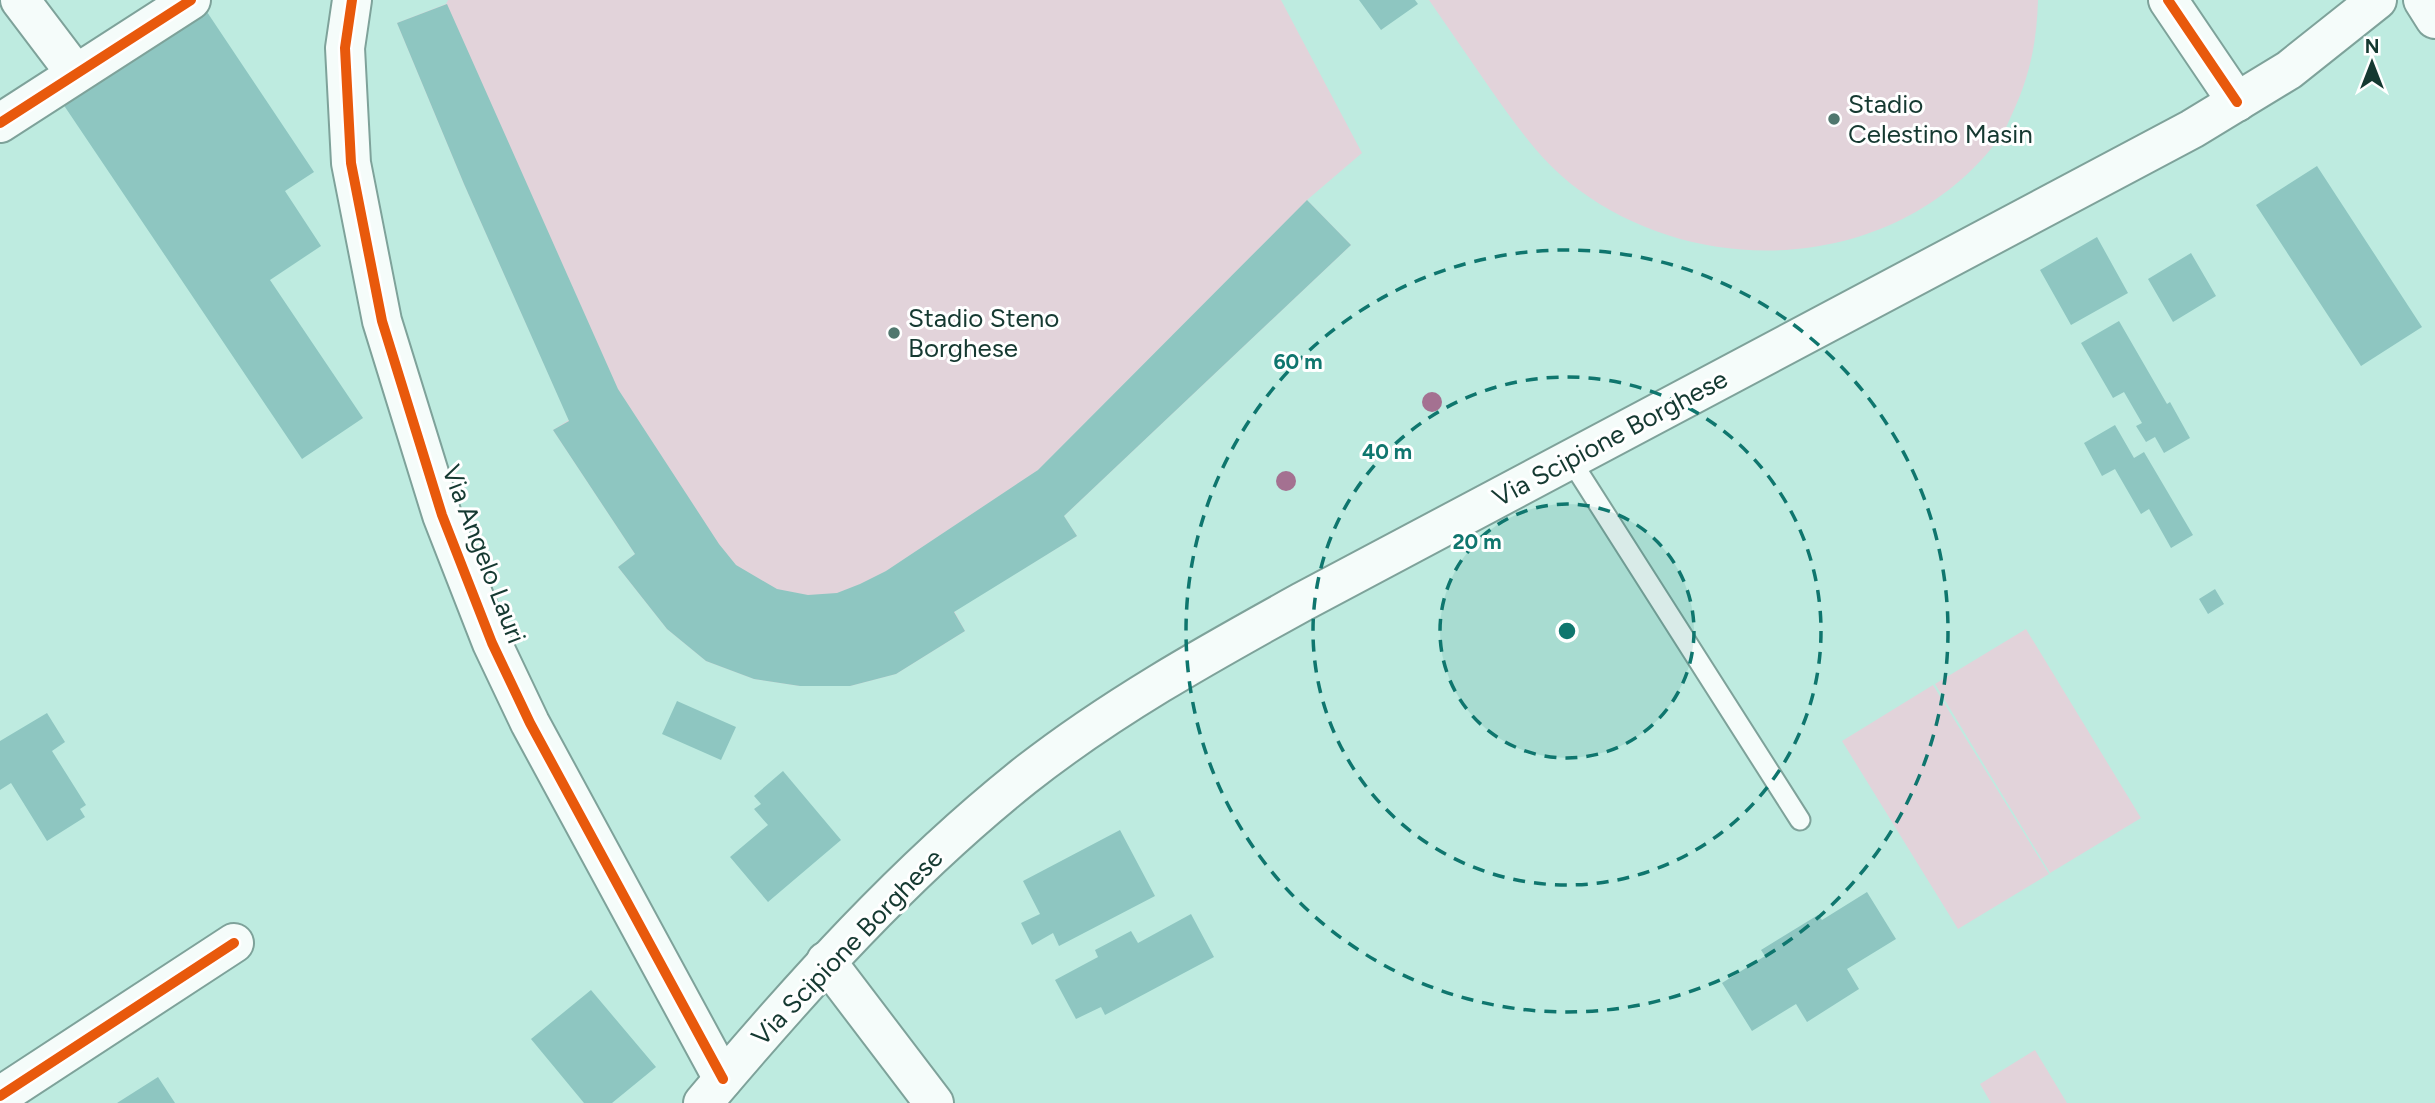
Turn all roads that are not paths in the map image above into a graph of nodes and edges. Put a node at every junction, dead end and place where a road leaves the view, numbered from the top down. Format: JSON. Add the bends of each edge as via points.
{"nodes":[{"id":1,"x":20,"y":0,"type":"edge"},
{"id":2,"x":191,"y":0,"type":"edge"},
{"id":3,"x":352,"y":0,"type":"edge"},
{"id":4,"x":2168,"y":0,"type":"edge"},
{"id":5,"x":2377,"y":0,"type":"edge"},
{"id":6,"x":2423,"y":0,"type":"edge"},
{"id":7,"x":2435,"y":19,"type":"edge"},
{"id":8,"x":76,"y":74,"type":"junction"},
{"id":9,"x":2236,"y":102,"type":"junction"},
{"id":10,"x":0,"y":123,"type":"edge"},
{"id":11,"x":1570,"y":459,"type":"junction"},
{"id":12,"x":1800,"y":821,"type":"dead end"},
{"id":13,"x":234,"y":943,"type":"dead end"},
{"id":14,"x":826,"y":961,"type":"junction"},
{"id":15,"x":713,"y":1091,"type":"edge"},
{"id":16,"x":0,"y":1096,"type":"edge"},
{"id":17,"x":934,"y":1103,"type":"edge"}],
"edges":[{"from":1,"to":8,"type":"street"},
{"from":2,"to":8,"type":"street"},
{"from":3,"to":15,"type":"street","name":"Via Angelo Lauri","via":[[345,73],[353,175],[390,349],[442,515],[525,714]]},
{"from":4,"to":9,"type":"street"},
{"from":5,"to":9,"type":"street","name":"Via Scipione Borghese","via":[[2309,56]]},
{"from":6,"to":7,"type":"street"},
{"from":8,"to":10,"type":"street"},
{"from":9,"to":11,"type":"street","name":"Via Scipione Borghese","via":[[2102,179]]},
{"from":11,"to":12,"type":"lane"},
{"from":11,"to":14,"type":"street","name":"Via Scipione Borghese","via":[[1209,653],[1112,714],[975,817],[887,897]]},
{"from":13,"to":16,"type":"street"},
{"from":14,"to":15,"type":"street","name":"Via Scipione Borghese"},
{"from":14,"to":17,"type":"street"}]}
